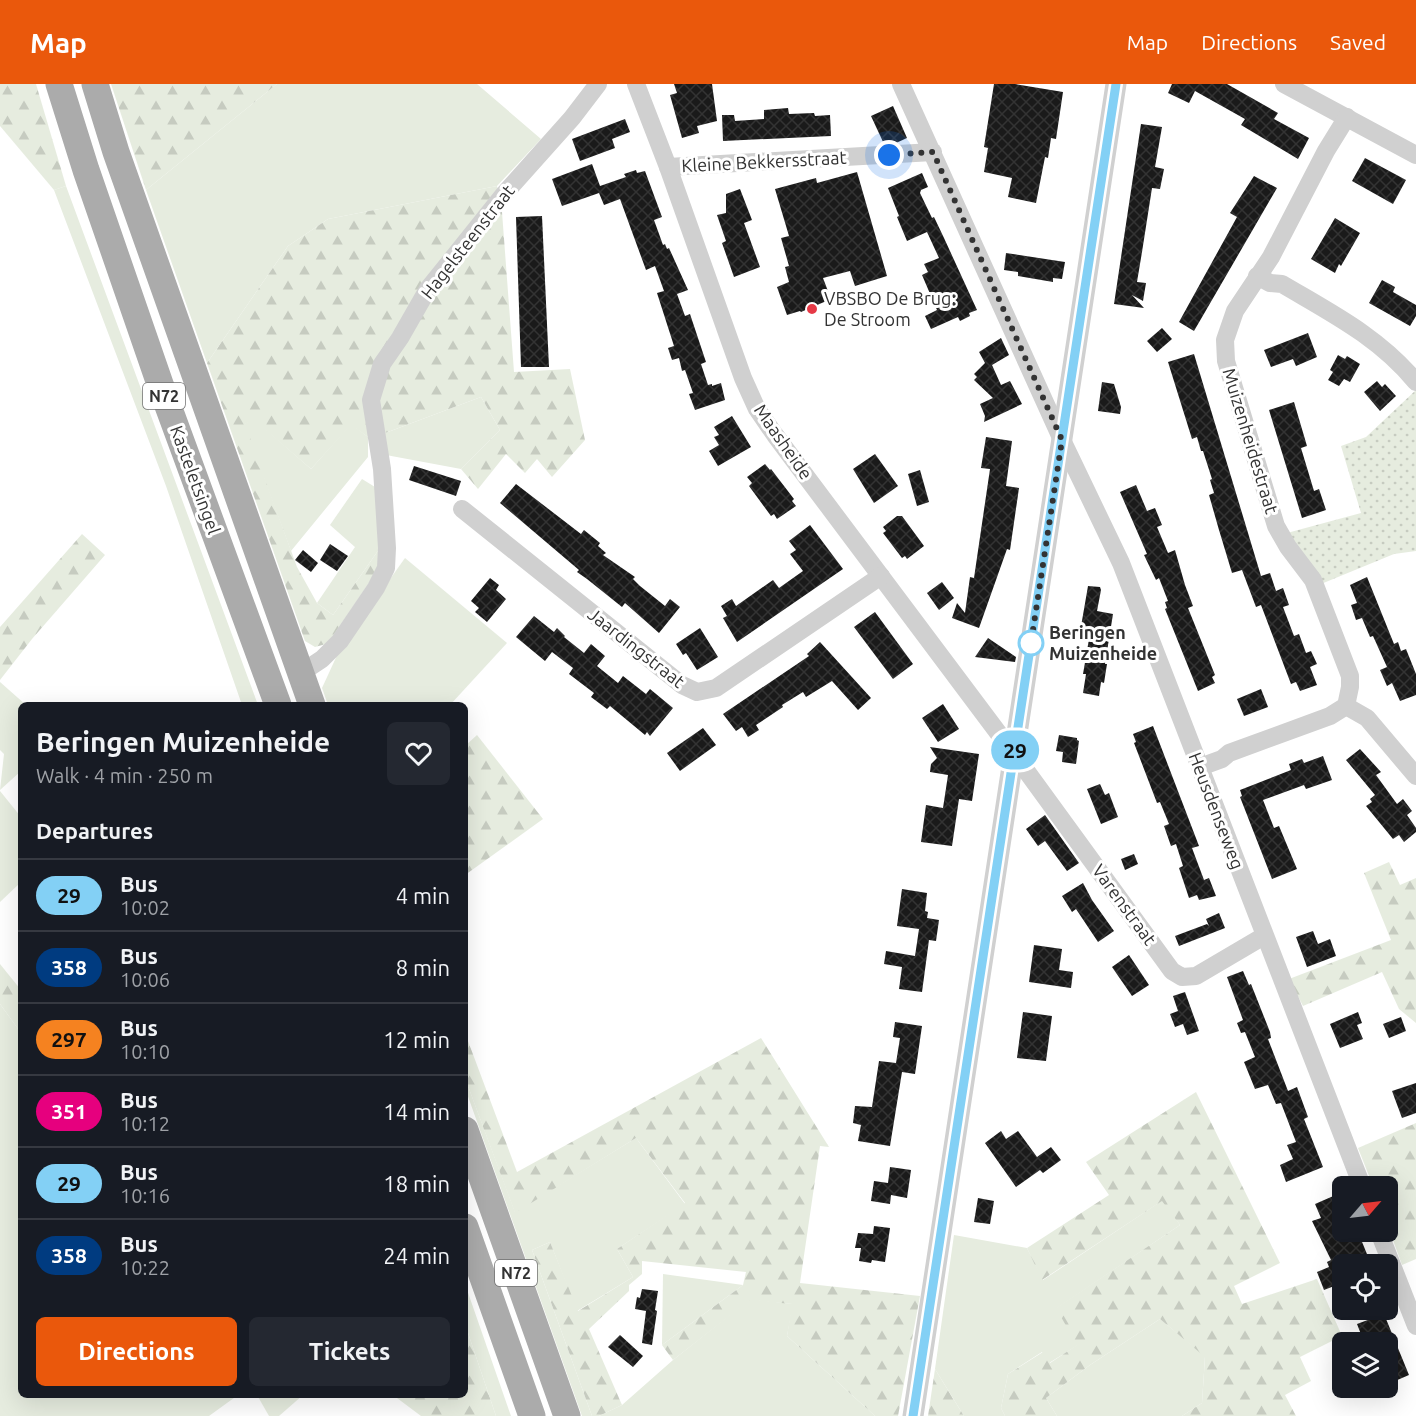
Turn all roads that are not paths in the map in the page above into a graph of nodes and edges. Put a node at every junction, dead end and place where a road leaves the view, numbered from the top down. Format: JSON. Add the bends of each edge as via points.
{"nodes":[{"id":1,"x":58,"y":84,"type":"edge"},
{"id":2,"x":95,"y":84,"type":"edge"},
{"id":3,"x":598,"y":84,"type":"edge"},
{"id":4,"x":636,"y":84,"type":"edge"},
{"id":5,"x":902,"y":84,"type":"edge"},
{"id":6,"x":1116,"y":84,"type":"edge"},
{"id":7,"x":1284,"y":84,"type":"edge"},
{"id":8,"x":1347,"y":117,"type":"junction"},
{"id":9,"x":933,"y":152,"type":"junction"},
{"id":10,"x":1416,"y":155,"type":"edge"},
{"id":11,"x":668,"y":167,"type":"junction"},
{"id":12,"x":1257,"y":276,"type":"junction"},
{"id":13,"x":1416,"y":382,"type":"edge"},
{"id":14,"x":1062,"y":440,"type":"junction"},
{"id":15,"x":462,"y":509,"type":"dead end"},
{"id":16,"x":881,"y":576,"type":"junction"},
{"id":17,"x":301,"y":673,"type":"junction"},
{"id":18,"x":277,"y":702,"type":"edge"},
{"id":19,"x":311,"y":702,"type":"edge"},
{"id":20,"x":1346,"y":705,"type":"junction"},
{"id":21,"x":1014,"y":754,"type":"junction"},
{"id":22,"x":1200,"y":767,"type":"junction"},
{"id":23,"x":1416,"y":776,"type":"edge"},
{"id":24,"x":1264,"y":936,"type":"junction"},
{"id":25,"x":468,"y":1138,"type":"edge"},
{"id":26,"x":1358,"y":1176,"type":"edge"},
{"id":27,"x":468,"y":1235,"type":"edge"},
{"id":28,"x":1383,"y":1242,"type":"edge"},
{"id":29,"x":1416,"y":1326,"type":"edge"},
{"id":30,"x":532,"y":1416,"type":"edge"},
{"id":31,"x":567,"y":1416,"type":"edge"},
{"id":32,"x":913,"y":1416,"type":"edge"}],
"edges":[{"from":1,"to":18,"type":"main road","name":"Kasteletsingel","number":"N72","via":[[152,361]]},
{"from":2,"to":17,"type":"main road","name":"Kasteletsingel","number":"N72"},
{"from":3,"to":17,"type":"street","name":"Hagelsteenstraat","via":[[428,289],[382,364],[371,399],[382,469],[386,568],[340,641]]},
{"from":4,"to":11,"type":"street","name":"Maasheide"},
{"from":5,"to":9,"type":"street","name":"Heusdenseweg"},
{"from":6,"to":14,"type":"street"},
{"from":7,"to":8,"type":"street"},
{"from":8,"to":10,"type":"street"},
{"from":8,"to":12,"type":"street","name":"Muizenheidestraat","via":[[1282,238]]},
{"from":9,"to":11,"type":"street","name":"Kleine Bekkersstraat"},
{"from":9,"to":14,"type":"street","name":"Heusdenseweg"},
{"from":11,"to":16,"type":"street","name":"Maasheide","via":[[757,409]]},
{"from":12,"to":13,"type":"street","via":[[1282,284],[1358,328],[1400,362]]},
{"from":12,"to":20,"type":"street","name":"Muizenheidestraat","via":[[1229,325],[1226,361],[1276,526],[1313,580],[1350,676]]},
{"from":14,"to":21,"type":"street"},
{"from":14,"to":22,"type":"street","name":"Heusdenseweg","via":[[1121,564]]},
{"from":15,"to":16,"type":"street","name":"Jaardingstraat","via":[[682,686],[697,692],[716,688]]},
{"from":16,"to":21,"type":"street","name":"Maasheide"},
{"from":17,"to":19,"type":"main road","name":"Kasteletsingel","number":"N72"},
{"from":20,"to":22,"type":"street","via":[[1330,716]]},
{"from":20,"to":23,"type":"street","via":[[1367,718]]},
{"from":21,"to":24,"type":"street","name":"Varenstraat","via":[[1172,971],[1182,977],[1196,976]]},
{"from":21,"to":32,"type":"street"},
{"from":22,"to":24,"type":"street","name":"Heusdenseweg"},
{"from":24,"to":26,"type":"street","name":"Heusdenseweg"},
{"from":25,"to":31,"type":"main road","number":"N72"},
{"from":27,"to":30,"type":"main road","number":"N72"},
{"from":28,"to":29,"type":"street"}]}
